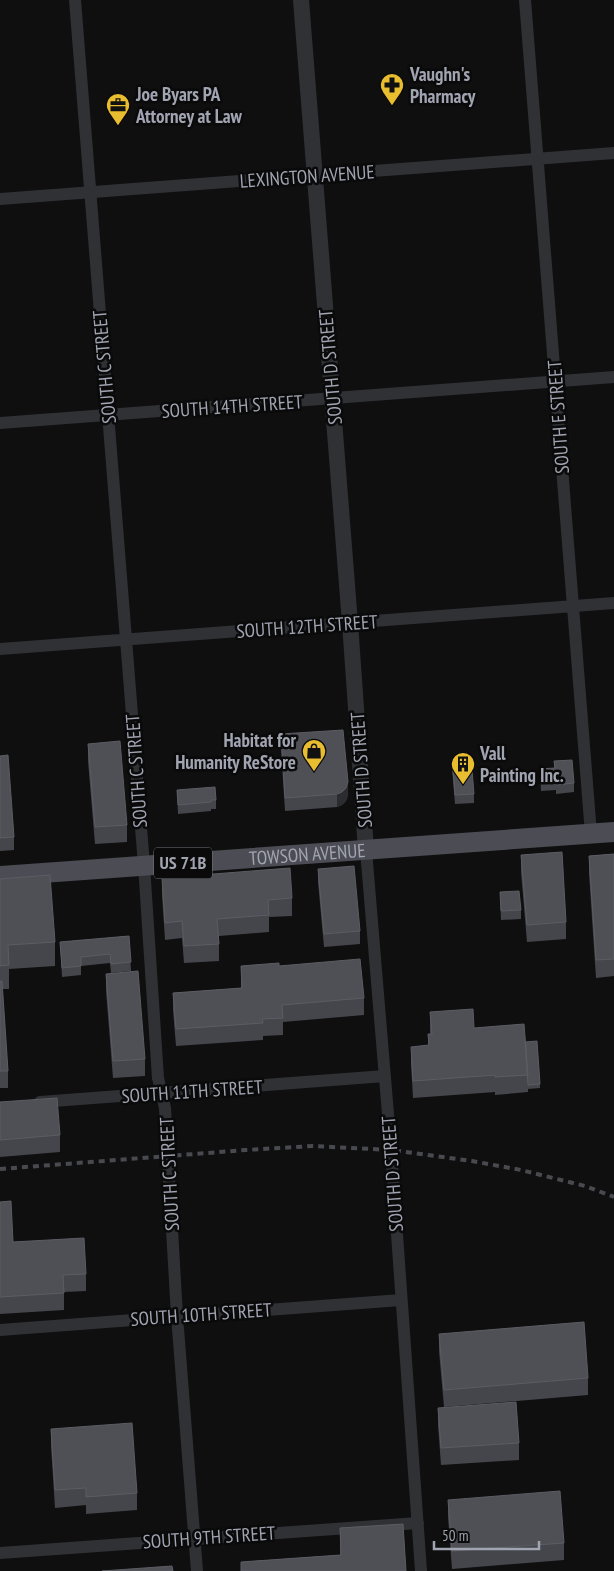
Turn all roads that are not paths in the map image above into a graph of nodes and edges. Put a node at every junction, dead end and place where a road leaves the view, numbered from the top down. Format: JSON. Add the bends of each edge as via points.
{"nodes":[{"id":1,"x":75,"y":0,"type":"edge"},
{"id":2,"x":301,"y":0,"type":"edge"},
{"id":3,"x":525,"y":0,"type":"edge"},
{"id":4,"x":614,"y":153,"type":"edge"},
{"id":5,"x":538,"y":159,"type":"junction"},
{"id":6,"x":314,"y":175,"type":"junction"},
{"id":7,"x":91,"y":192,"type":"junction"},
{"id":8,"x":0,"y":199,"type":"edge"},
{"id":9,"x":614,"y":377,"type":"edge"},
{"id":10,"x":555,"y":382,"type":"junction"},
{"id":11,"x":332,"y":399,"type":"junction"},
{"id":12,"x":108,"y":416,"type":"junction"},
{"id":13,"x":0,"y":423,"type":"edge"},
{"id":14,"x":614,"y":602,"type":"edge"},
{"id":15,"x":573,"y":606,"type":"junction"},
{"id":16,"x":350,"y":623,"type":"junction"},
{"id":17,"x":126,"y":639,"type":"junction"},
{"id":18,"x":0,"y":649,"type":"edge"},
{"id":19,"x":614,"y":832,"type":"edge"},
{"id":20,"x":591,"y":834,"type":"junction"},
{"id":21,"x":366,"y":850,"type":"junction"},
{"id":22,"x":144,"y":865,"type":"junction"},
{"id":23,"x":0,"y":876,"type":"edge"},
{"id":24,"x":384,"y":1076,"type":"junction"},
{"id":25,"x":162,"y":1094,"type":"junction"},
{"id":26,"x":29,"y":1103,"type":"edge"},
{"id":27,"x":401,"y":1300,"type":"junction"},
{"id":28,"x":177,"y":1316,"type":"junction"},
{"id":29,"x":0,"y":1330,"type":"edge"},
{"id":30,"x":418,"y":1523,"type":"junction"},
{"id":31,"x":194,"y":1538,"type":"junction"},
{"id":32,"x":0,"y":1553,"type":"edge"},
{"id":33,"x":197,"y":1571,"type":"edge"},
{"id":34,"x":421,"y":1571,"type":"edge"}],
"edges":[{"from":1,"to":7,"type":"street","name":"SOUTH C STREET"},
{"from":2,"to":6,"type":"street","name":"SOUTH D STREET"},
{"from":3,"to":5,"type":"street","name":"SOUTH E STREET"},
{"from":4,"to":5,"type":"street","name":"LEXINGTON AVENUE"},
{"from":5,"to":6,"type":"street","name":"LEXINGTON AVENUE"},
{"from":5,"to":10,"type":"street","name":"SOUTH E STREET"},
{"from":6,"to":7,"type":"street","name":"LEXINGTON AVENUE"},
{"from":6,"to":11,"type":"street","name":"SOUTH D STREET"},
{"from":7,"to":8,"type":"street","name":"LEXINGTON AVENUE"},
{"from":7,"to":12,"type":"street","name":"SOUTH C STREET"},
{"from":9,"to":10,"type":"street","name":"SOUTH 14TH STREET"},
{"from":10,"to":11,"type":"street","name":"SOUTH 14TH STREET"},
{"from":10,"to":15,"type":"street","name":"SOUTH E STREET"},
{"from":11,"to":12,"type":"street","name":"SOUTH 14TH STREET"},
{"from":11,"to":16,"type":"street","name":"SOUTH D STREET"},
{"from":12,"to":13,"type":"street","name":"SOUTH 14TH STREET"},
{"from":12,"to":17,"type":"street","name":"SOUTH C STREET"},
{"from":14,"to":15,"type":"street","name":"SOUTH 12TH STREET"},
{"from":15,"to":16,"type":"street","name":"SOUTH 12TH STREET"},
{"from":15,"to":20,"type":"street","name":"SOUTH E STREET"},
{"from":16,"to":17,"type":"street","name":"SOUTH 12TH STREET"},
{"from":16,"to":21,"type":"street","name":"SOUTH D STREET"},
{"from":17,"to":18,"type":"street","name":"SOUTH 12TH STREET"},
{"from":17,"to":22,"type":"street","name":"SOUTH C STREET"},
{"from":19,"to":20,"type":"main road","name":"TOWSON AVENUE","number":"US 71B"},
{"from":20,"to":21,"type":"main road","name":"TOWSON AVENUE","number":"US 71B"},
{"from":21,"to":22,"type":"main road","name":"TOWSON AVENUE","number":"US 71B"},
{"from":21,"to":24,"type":"street","name":"SOUTH D STREET"},
{"from":22,"to":23,"type":"main road","name":"TOWSON AVENUE","number":"US 71B"},
{"from":22,"to":25,"type":"street","name":"SOUTH C STREET","via":[[158,1078]]},
{"from":24,"to":25,"type":"street","name":"SOUTH 11TH STREET"},
{"from":24,"to":27,"type":"street","name":"SOUTH D STREET"},
{"from":25,"to":26,"type":"street","name":"SOUTH 11TH STREET"},
{"from":25,"to":28,"type":"street","name":"SOUTH C STREET"},
{"from":27,"to":28,"type":"street","name":"SOUTH 10TH STREET"},
{"from":27,"to":30,"type":"street","name":"SOUTH D STREET"},
{"from":28,"to":29,"type":"street","name":"SOUTH 10TH STREET"},
{"from":28,"to":31,"type":"street","name":"SOUTH C STREET"},
{"from":30,"to":31,"type":"street","name":"SOUTH 9TH STREET"},
{"from":30,"to":34,"type":"street","name":"SOUTH D STREET"},
{"from":31,"to":32,"type":"street","name":"SOUTH 9TH STREET"},
{"from":31,"to":33,"type":"street","name":"SOUTH C STREET"}]}
